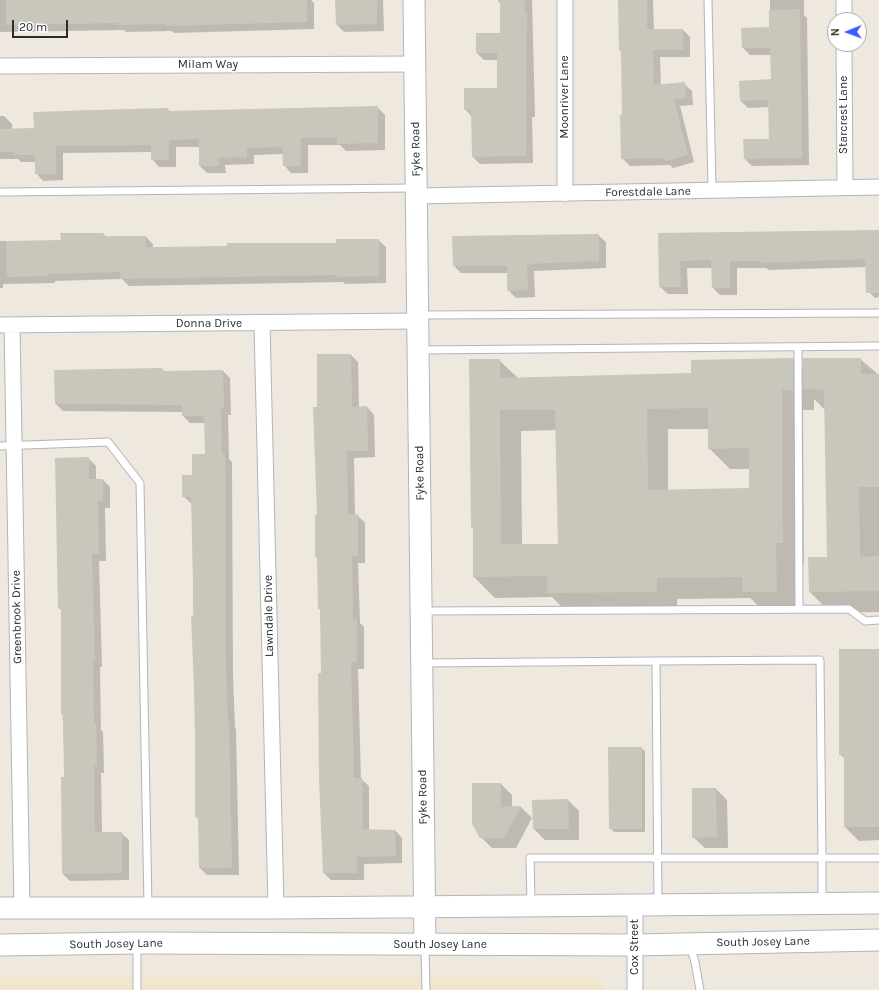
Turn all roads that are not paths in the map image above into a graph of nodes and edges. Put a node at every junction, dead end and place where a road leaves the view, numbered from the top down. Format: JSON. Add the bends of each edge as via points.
{"nodes":[{"id":1,"x":414,"y":0,"type":"edge"},
{"id":2,"x":565,"y":0,"type":"edge"},
{"id":3,"x":708,"y":0,"type":"edge"},
{"id":4,"x":844,"y":0,"type":"edge"},
{"id":5,"x":844,"y":12,"type":"edge"},
{"id":6,"x":844,"y":52,"type":"edge"},
{"id":7,"x":415,"y":64,"type":"junction"},
{"id":8,"x":0,"y":66,"type":"edge"},
{"id":9,"x":879,"y":186,"type":"edge"},
{"id":10,"x":845,"y":187,"type":"junction"},
{"id":11,"x":712,"y":190,"type":"junction"},
{"id":12,"x":0,"y":192,"type":"edge"},
{"id":13,"x":417,"y":192,"type":"junction"},
{"id":14,"x":565,"y":194,"type":"junction"},
{"id":15,"x":879,"y":313,"type":"edge"},
{"id":16,"x":418,"y":318,"type":"junction"},
{"id":17,"x":262,"y":324,"type":"junction"},
{"id":18,"x":6,"y":325,"type":"edge"},
{"id":19,"x":879,"y":346,"type":"edge"},
{"id":20,"x":798,"y":347,"type":"junction"},
{"id":21,"x":418,"y":350,"type":"junction"},
{"id":22,"x":7,"y":446,"type":"edge"},
{"id":23,"x":799,"y":609,"type":"junction"},
{"id":24,"x":421,"y":611,"type":"junction"},
{"id":25,"x":879,"y":620,"type":"edge"},
{"id":26,"x":656,"y":661,"type":"junction"},
{"id":27,"x":422,"y":663,"type":"junction"},
{"id":28,"x":658,"y":858,"type":"junction"},
{"id":29,"x":822,"y":858,"type":"junction"},
{"id":30,"x":879,"y":858,"type":"edge"},
{"id":31,"x":879,"y":903,"type":"edge"},
{"id":32,"x":822,"y":904,"type":"junction"},
{"id":33,"x":531,"y":905,"type":"junction"},
{"id":34,"x":635,"y":905,"type":"junction"},
{"id":35,"x":658,"y":905,"type":"junction"},
{"id":36,"x":424,"y":906,"type":"junction"},
{"id":37,"x":0,"y":908,"type":"edge"},
{"id":38,"x":22,"y":908,"type":"junction"},
{"id":39,"x":148,"y":908,"type":"junction"},
{"id":40,"x":276,"y":908,"type":"junction"},
{"id":41,"x":879,"y":940,"type":"edge"},
{"id":42,"x":137,"y":943,"type":"junction"},
{"id":43,"x":689,"y":944,"type":"junction"},
{"id":44,"x":0,"y":945,"type":"edge"},
{"id":45,"x":425,"y":945,"type":"junction"},
{"id":46,"x":634,"y":945,"type":"junction"},
{"id":47,"x":137,"y":990,"type":"edge"},
{"id":48,"x":426,"y":990,"type":"edge"},
{"id":49,"x":635,"y":990,"type":"edge"},
{"id":50,"x":700,"y":990,"type":"edge"}],
"edges":[{"from":1,"to":7,"type":"main road","name":"Fyke Road"},
{"from":2,"to":14,"type":"street","name":"Moonriver Lane"},
{"from":3,"to":11,"type":"lane"},
{"from":4,"to":5,"type":"street"},
{"from":6,"to":10,"type":"street","name":"Starcrest Lane"},
{"from":7,"to":8,"type":"street","name":"Milam Way"},
{"from":7,"to":13,"type":"main road","name":"Fyke Road"},
{"from":9,"to":10,"type":"street","name":"Forestdale Lane"},
{"from":10,"to":11,"type":"street","name":"Forestdale Lane"},
{"from":11,"to":14,"type":"street","name":"Forestdale Lane"},
{"from":12,"to":13,"type":"lane"},
{"from":13,"to":14,"type":"street","name":"Forestdale Lane"},
{"from":13,"to":16,"type":"main road","name":"Fyke Road"},
{"from":15,"to":16,"type":"lane"},
{"from":16,"to":17,"type":"street","name":"Donna Drive"},
{"from":16,"to":21,"type":"main road","name":"Fyke Road"},
{"from":17,"to":18,"type":"street","name":"Donna Drive"},
{"from":17,"to":40,"type":"street","name":"Lawndale Drive"},
{"from":18,"to":22,"type":"street","name":"Greenbrook Drive"},
{"from":19,"to":20,"type":"lane"},
{"from":20,"to":21,"type":"lane"},
{"from":20,"to":23,"type":"lane"},
{"from":21,"to":24,"type":"main road","name":"Fyke Road"},
{"from":22,"to":38,"type":"street","name":"Greenbrook Drive"},
{"from":22,"to":39,"type":"lane","via":[[108,442],[140,483]]},
{"from":23,"to":24,"type":"lane"},
{"from":23,"to":25,"type":"lane","via":[[849,609],[865,620]]},
{"from":24,"to":27,"type":"main road","name":"Fyke Road"},
{"from":26,"to":27,"type":"lane"},
{"from":26,"to":28,"type":"lane"},
{"from":26,"to":29,"type":"lane","via":[[820,660]]},
{"from":27,"to":36,"type":"main road","name":"Fyke Road"},
{"from":28,"to":29,"type":"lane"},
{"from":28,"to":33,"type":"lane","via":[[530,858]]},
{"from":28,"to":35,"type":"lane"},
{"from":29,"to":30,"type":"lane"},
{"from":29,"to":32,"type":"lane"},
{"from":31,"to":32,"type":"main road"},
{"from":32,"to":35,"type":"main road"},
{"from":33,"to":34,"type":"main road"},
{"from":33,"to":36,"type":"main road"},
{"from":34,"to":35,"type":"main road"},
{"from":34,"to":46,"type":"street","name":"Cox Street"},
{"from":36,"to":40,"type":"main road"},
{"from":36,"to":45,"type":"main road","name":"Fyke Road"},
{"from":37,"to":38,"type":"main road"},
{"from":38,"to":39,"type":"main road"},
{"from":39,"to":40,"type":"main road"},
{"from":41,"to":43,"type":"main road","name":"South Josey Lane"},
{"from":42,"to":44,"type":"main road","name":"South Josey Lane"},
{"from":42,"to":45,"type":"main road","name":"South Josey Lane"},
{"from":42,"to":47,"type":"lane"},
{"from":43,"to":46,"type":"main road","name":"South Josey Lane"},
{"from":43,"to":50,"type":"lane"},
{"from":45,"to":46,"type":"main road","name":"South Josey Lane"},
{"from":45,"to":48,"type":"lane"},
{"from":46,"to":49,"type":"street","name":"Cox Street"}]}
